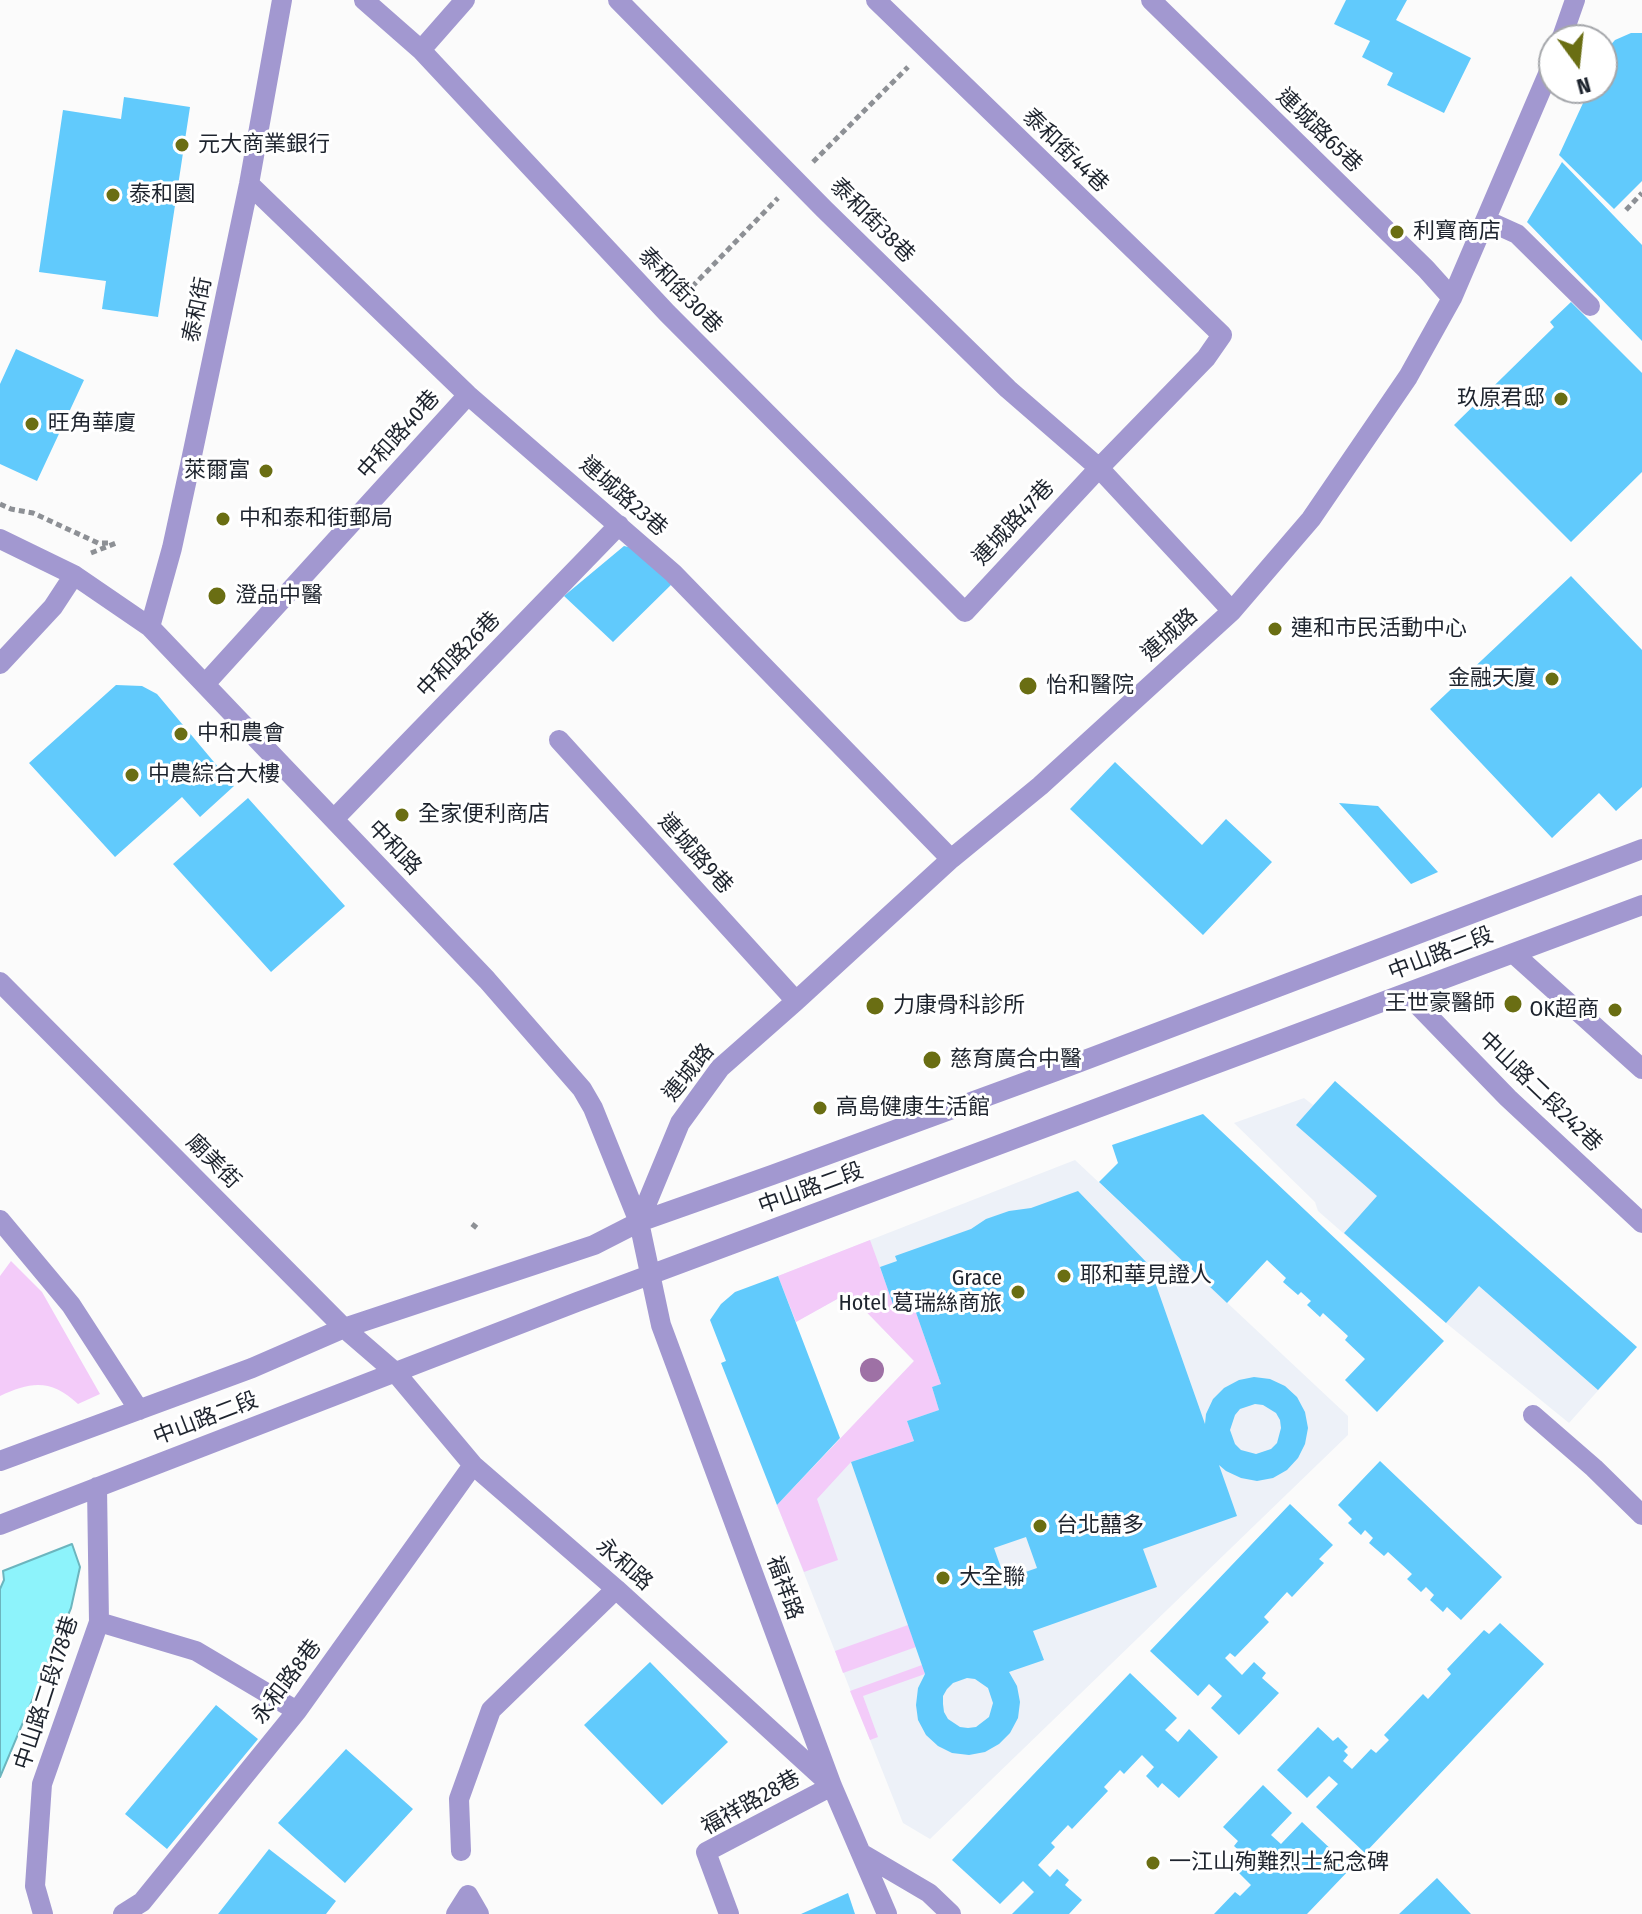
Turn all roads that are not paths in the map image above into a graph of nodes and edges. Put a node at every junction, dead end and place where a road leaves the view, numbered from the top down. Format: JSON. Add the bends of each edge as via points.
{"nodes":[{"id":1,"x":282,"y":0,"type":"edge"},
{"id":2,"x":364,"y":0,"type":"edge"},
{"id":3,"x":465,"y":0,"type":"edge"},
{"id":4,"x":618,"y":0,"type":"edge"},
{"id":5,"x":876,"y":0,"type":"edge"},
{"id":6,"x":1151,"y":0,"type":"edge"},
{"id":7,"x":1575,"y":0,"type":"edge"},
{"id":8,"x":1567,"y":24,"type":"edge"},
{"id":9,"x":421,"y":50,"type":"junction"},
{"id":10,"x":1538,"y":98,"type":"edge"},
{"id":11,"x":249,"y":184,"type":"junction"},
{"id":12,"x":1486,"y":220,"type":"junction"},
{"id":13,"x":1452,"y":298,"type":"junction"},
{"id":14,"x":1590,"y":306,"type":"dead end"},
{"id":15,"x":1222,"y":335,"type":"joint"},
{"id":16,"x":468,"y":395,"type":"junction"},
{"id":17,"x":1099,"y":468,"type":"junction"},
{"id":18,"x":619,"y":525,"type":"junction"},
{"id":19,"x":0,"y":539,"type":"edge"},
{"id":20,"x":74,"y":575,"type":"junction"},
{"id":21,"x":1232,"y":611,"type":"junction"},
{"id":22,"x":965,"y":612,"type":"joint"},
{"id":23,"x":150,"y":627,"type":"junction"},
{"id":24,"x":0,"y":664,"type":"edge"},
{"id":25,"x":205,"y":684,"type":"junction"},
{"id":26,"x":559,"y":740,"type":"dead end"},
{"id":27,"x":334,"y":819,"type":"junction"},
{"id":28,"x":1642,"y":849,"type":"edge"},
{"id":29,"x":951,"y":859,"type":"junction"},
{"id":30,"x":1642,"y":905,"type":"edge"},
{"id":31,"x":1513,"y":953,"type":"junction"},
{"id":32,"x":0,"y":982,"type":"edge"},
{"id":33,"x":1406,"y":993,"type":"junction"},
{"id":34,"x":796,"y":1001,"type":"junction"},
{"id":35,"x":1642,"y":1069,"type":"edge"},
{"id":36,"x":0,"y":1220,"type":"edge"},
{"id":37,"x":639,"y":1222,"type":"junction"},
{"id":38,"x":1642,"y":1223,"type":"edge"},
{"id":39,"x":649,"y":1275,"type":"junction"},
{"id":40,"x":344,"y":1328,"type":"junction"},
{"id":41,"x":395,"y":1372,"type":"junction"},
{"id":42,"x":139,"y":1410,"type":"junction"},
{"id":43,"x":1533,"y":1415,"type":"dead end"},
{"id":44,"x":0,"y":1461,"type":"edge"},
{"id":45,"x":473,"y":1465,"type":"junction"},
{"id":46,"x":97,"y":1487,"type":"junction"},
{"id":47,"x":1640,"y":1511,"type":"edge"},
{"id":48,"x":0,"y":1525,"type":"edge"},
{"id":49,"x":616,"y":1589,"type":"junction"},
{"id":50,"x":99,"y":1622,"type":"junction"},
{"id":51,"x":297,"y":1711,"type":"junction"},
{"id":52,"x":832,"y":1786,"type":"junction"},
{"id":53,"x":461,"y":1851,"type":"dead end"},
{"id":54,"x":861,"y":1853,"type":"junction"},
{"id":55,"x":43,"y":1914,"type":"edge"},
{"id":56,"x":123,"y":1914,"type":"edge"},
{"id":57,"x":456,"y":1914,"type":"edge"},
{"id":58,"x":479,"y":1914,"type":"edge"},
{"id":59,"x":729,"y":1914,"type":"edge"},
{"id":60,"x":887,"y":1914,"type":"edge"},
{"id":61,"x":951,"y":1914,"type":"edge"}],
"edges":[{"from":1,"to":11,"type":"street","name":"泰和街"},
{"from":2,"to":9,"type":"street","name":"泰和街30巷"},
{"from":3,"to":9,"type":"street"},
{"from":4,"to":17,"type":"street","name":"泰和街38巷","via":[[1008,389]]},
{"from":5,"to":15,"type":"street","name":"泰和街44巷"},
{"from":6,"to":13,"type":"street","name":"連城路65巷"},
{"from":7,"to":8,"type":"street"},
{"from":9,"to":22,"type":"street","name":"泰和街30巷","via":[[667,313]]},
{"from":10,"to":12,"type":"street","name":"連城路"},
{"from":11,"to":16,"type":"street","name":"連城路23巷"},
{"from":11,"to":23,"type":"street","name":"泰和街","via":[[172,548]]},
{"from":12,"to":13,"type":"street","name":"連城路"},
{"from":12,"to":14,"type":"street","via":[[1517,234]]},
{"from":13,"to":21,"type":"street","name":"連城路","via":[[1408,377],[1311,519]]},
{"from":15,"to":17,"type":"street","name":"連城路47巷"},
{"from":16,"to":18,"type":"street","name":"連城路23巷"},
{"from":16,"to":25,"type":"street","name":"中和路40巷"},
{"from":17,"to":21,"type":"street"},
{"from":17,"to":22,"type":"street","name":"連城路47巷"},
{"from":18,"to":27,"type":"street","name":"中和路26巷"},
{"from":18,"to":29,"type":"street","name":"連城路23巷","via":[[673,573]]},
{"from":19,"to":20,"type":"street","name":"中和路"},
{"from":20,"to":23,"type":"street","name":"中和路"},
{"from":20,"to":24,"type":"street","via":[[53,607]]},
{"from":21,"to":29,"type":"street","name":"連城路","via":[[1040,786]]},
{"from":23,"to":25,"type":"street","name":"中和路"},
{"from":25,"to":27,"type":"street","name":"中和路"},
{"from":26,"to":34,"type":"street","name":"連城路9巷"},
{"from":27,"to":37,"type":"street","name":"中和路","via":[[582,1089]]},
{"from":28,"to":37,"type":"street","name":"中山路二段","via":[[1071,1066]]},
{"from":29,"to":34,"type":"street","name":"連城路"},
{"from":30,"to":31,"type":"street","name":"中山路二段"},
{"from":31,"to":33,"type":"street","name":"中山路二段"},
{"from":31,"to":35,"type":"street"},
{"from":32,"to":40,"type":"street","name":"廟美街"},
{"from":33,"to":38,"type":"street","name":"中山路二段242巷","via":[[1508,1098]]},
{"from":33,"to":39,"type":"street","name":"中山路二段"},
{"from":34,"to":37,"type":"street","name":"連城路","via":[[720,1068],[680,1123]]},
{"from":36,"to":42,"type":"street","via":[[71,1305]]},
{"from":37,"to":39,"type":"street","name":"中和路"},
{"from":37,"to":40,"type":"street","name":"中山路二段","via":[[594,1245]]},
{"from":39,"to":41,"type":"street","name":"中山路二段"},
{"from":39,"to":52,"type":"street","name":"福祥路","via":[[661,1325]]},
{"from":40,"to":41,"type":"street","name":"廟美街"},
{"from":40,"to":42,"type":"street","name":"中山路二段"},
{"from":41,"to":45,"type":"street","name":"永和路"},
{"from":41,"to":46,"type":"street","name":"中山路二段"},
{"from":42,"to":44,"type":"street","name":"中山路二段"},
{"from":43,"to":47,"type":"street"},
{"from":45,"to":49,"type":"street","name":"永和路"},
{"from":45,"to":51,"type":"street","name":"永和路8巷"},
{"from":46,"to":48,"type":"street","name":"中山路二段"},
{"from":46,"to":50,"type":"street","name":"中山路二段178巷"},
{"from":49,"to":52,"type":"street","name":"永和路"},
{"from":49,"to":53,"type":"street","via":[[491,1710],[459,1799]]},
{"from":50,"to":51,"type":"street","via":[[196,1651]]},
{"from":50,"to":55,"type":"street","name":"中山路二段178巷","via":[[42,1784],[35,1886]]},
{"from":51,"to":56,"type":"street","name":"永和路8巷","via":[[142,1902]]},
{"from":52,"to":54,"type":"street","name":"福祥路"},
{"from":52,"to":59,"type":"street","name":"福祥路28巷","via":[[706,1852]]},
{"from":54,"to":60,"type":"street","name":"福祥路"},
{"from":54,"to":61,"type":"street","via":[[929,1893]]},
{"from":57,"to":58,"type":"street","via":[[468,1895]]}]}
